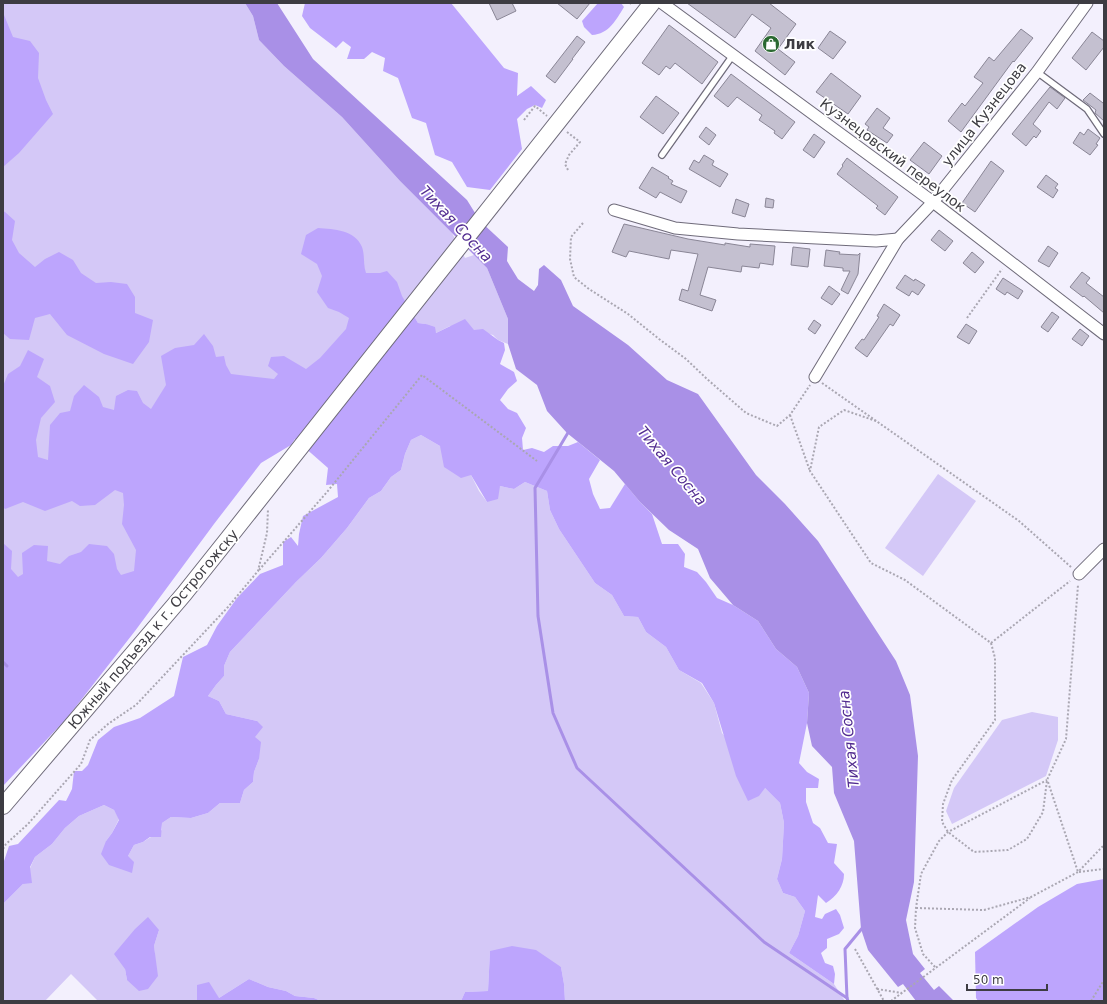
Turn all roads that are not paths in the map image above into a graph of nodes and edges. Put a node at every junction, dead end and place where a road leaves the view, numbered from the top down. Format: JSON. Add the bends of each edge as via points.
{"nodes":[{"id":1,"x":652,"y":3,"type":"edge"},
{"id":2,"x":662,"y":3,"type":"edge"},
{"id":3,"x":1087,"y":3,"type":"edge"},
{"id":4,"x":733,"y":55,"type":"junction"},
{"id":5,"x":1037,"y":72,"type":"junction"},
{"id":6,"x":1104,"y":134,"type":"edge"},
{"id":7,"x":662,"y":156,"type":"dead end"},
{"id":8,"x":933,"y":202,"type":"junction"},
{"id":9,"x":614,"y":210,"type":"dead end"},
{"id":10,"x":898,"y":239,"type":"junction"},
{"id":11,"x":1104,"y":334,"type":"edge"},
{"id":12,"x":815,"y":378,"type":"road end"},
{"id":13,"x":1104,"y":548,"type":"edge"},
{"id":14,"x":1079,"y":574,"type":"road end"},
{"id":15,"x":3,"y":806,"type":"edge"}],
"edges":[{"from":1,"to":15,"type":"main road","name":"Южный подъезд к г. Острогожску","via":[[184,594]]},
{"from":2,"to":4,"type":"street","name":"Кузнецовский переулок"},
{"from":3,"to":5,"type":"street","name":"улица Кузнецова"},
{"from":4,"to":7,"type":"lane"},
{"from":4,"to":8,"type":"street","name":"Кузнецовский переулок"},
{"from":5,"to":6,"type":"lane","via":[[1087,109]]},
{"from":5,"to":8,"type":"street","name":"улица Кузнецова"},
{"from":8,"to":10,"type":"street","name":"улица Кузнецова"},
{"from":8,"to":11,"type":"street","name":"Кузнецовский переулок"},
{"from":9,"to":10,"type":"street","via":[[674,228],[876,241]]},
{"from":10,"to":12,"type":"street","name":"улица Кузнецова"},
{"from":13,"to":14,"type":"street"}]}
